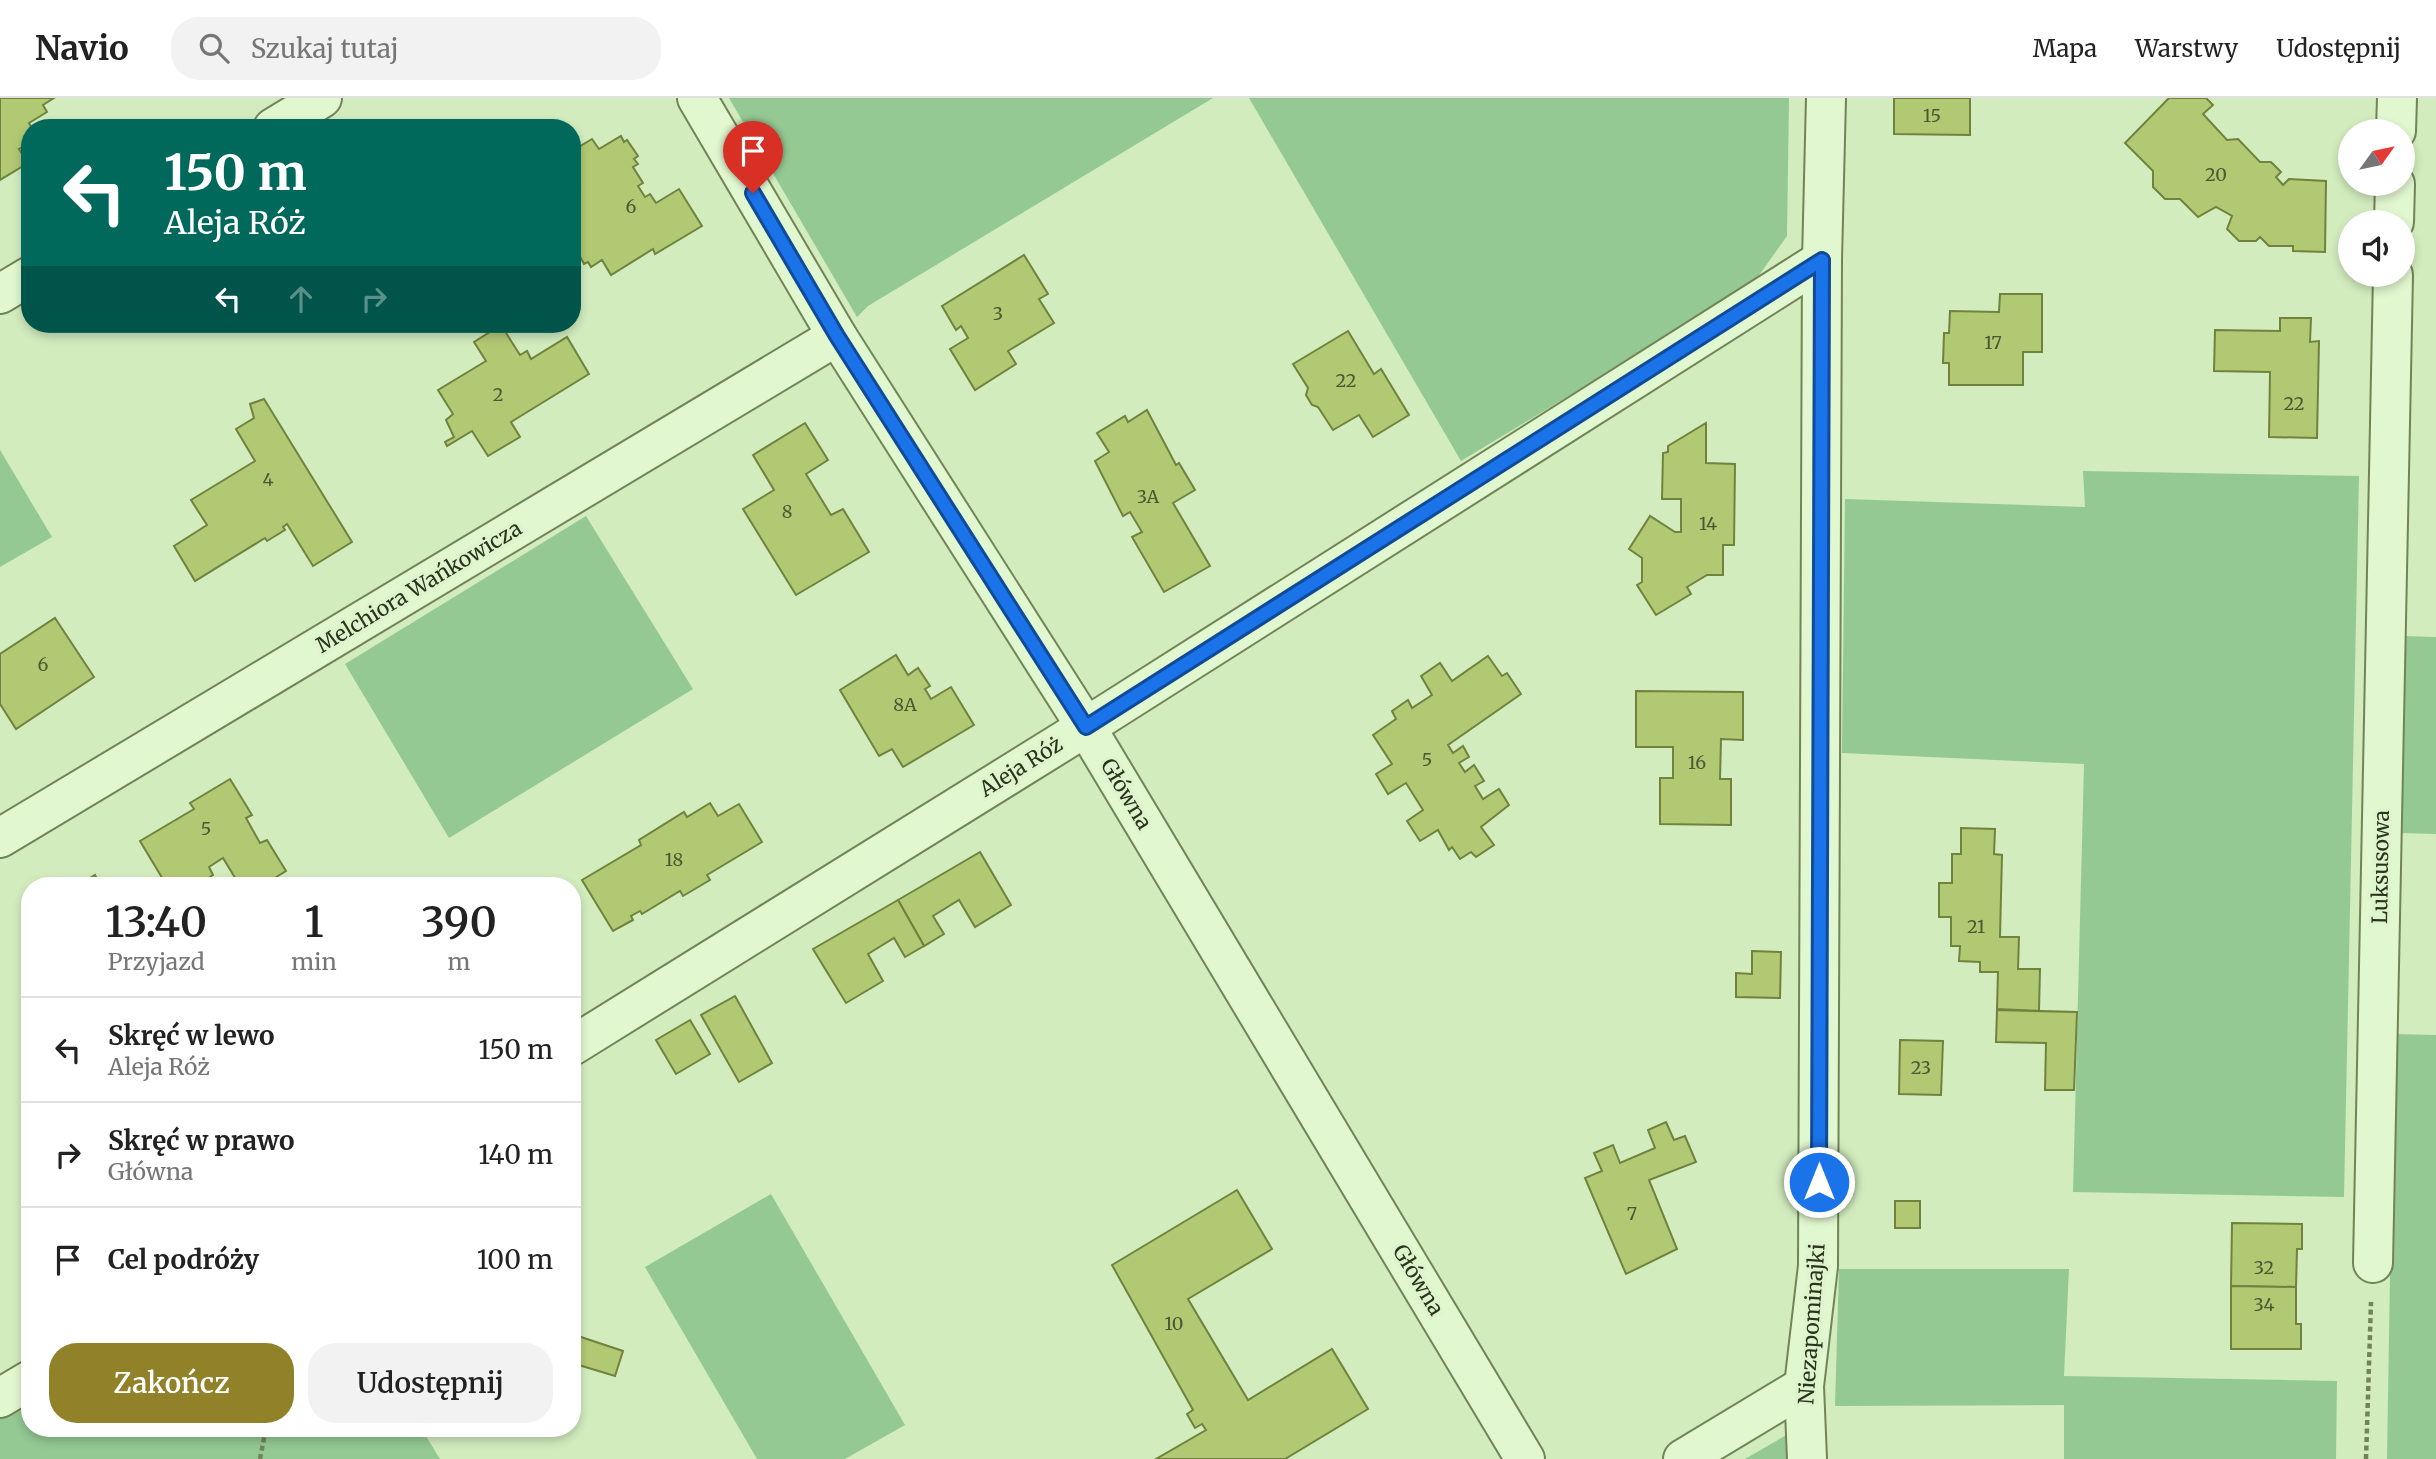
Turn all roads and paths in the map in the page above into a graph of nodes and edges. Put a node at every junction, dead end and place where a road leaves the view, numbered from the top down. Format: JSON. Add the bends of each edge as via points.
{"nodes":[{"id":1,"x":322,"y":98,"type":"edge"},
{"id":2,"x":696,"y":98,"type":"edge"},
{"id":3,"x":1826,"y":98,"type":"edge"},
{"id":4,"x":2397,"y":98,"type":"edge"},
{"id":5,"x":288,"y":119,"type":"edge"},
{"id":6,"x":2396,"y":119,"type":"edge"},
{"id":7,"x":1822,"y":260,"type":"junction"},
{"id":8,"x":21,"y":281,"type":"edge"},
{"id":9,"x":2393,"y":287,"type":"edge"},
{"id":10,"x":0,"y":294,"type":"edge"},
{"id":11,"x":837,"y":336,"type":"junction"},
{"id":12,"x":1086,"y":727,"type":"junction"},
{"id":13,"x":0,"y":838,"type":"edge"},
{"id":14,"x":581,"y":1040,"type":"edge"},
{"id":15,"x":2372,"y":1263,"type":"joint"},
{"id":16,"x":21,"y":1385,"type":"edge"},
{"id":17,"x":1804,"y":1386,"type":"junction"},
{"id":18,"x":0,"y":1398,"type":"edge"},
{"id":19,"x":264,"y":1437,"type":"edge"},
{"id":20,"x":260,"y":1459,"type":"edge"},
{"id":21,"x":1525,"y":1459,"type":"edge"},
{"id":22,"x":1683,"y":1459,"type":"edge"},
{"id":23,"x":1807,"y":1459,"type":"edge"},
{"id":24,"x":2366,"y":1459,"type":"edge"}],
"edges":[{"from":1,"to":5,"type":"street"},
{"from":2,"to":11,"type":"street","name":"Główna"},
{"from":3,"to":7,"type":"street","name":"Niezapominajki"},
{"from":4,"to":6,"type":"street"},
{"from":7,"to":12,"type":"street","name":"Aleja Róż"},
{"from":7,"to":17,"type":"street","name":"Niezapominajki","via":[[1818,1266]]},
{"from":8,"to":10,"type":"street"},
{"from":9,"to":15,"type":"street","name":"Luksusowa"},
{"from":11,"to":12,"type":"street","name":"Główna"},
{"from":11,"to":13,"type":"street","name":"Melchiora Wańkowicza"},
{"from":12,"to":14,"type":"street","name":"Aleja Róż"},
{"from":12,"to":21,"type":"street","name":"Główna"},
{"from":15,"to":24,"type":"path"},
{"from":16,"to":18,"type":"street"},
{"from":17,"to":22,"type":"street"},
{"from":17,"to":23,"type":"street","name":"Niezapominajki"},
{"from":19,"to":20,"type":"path"}]}
